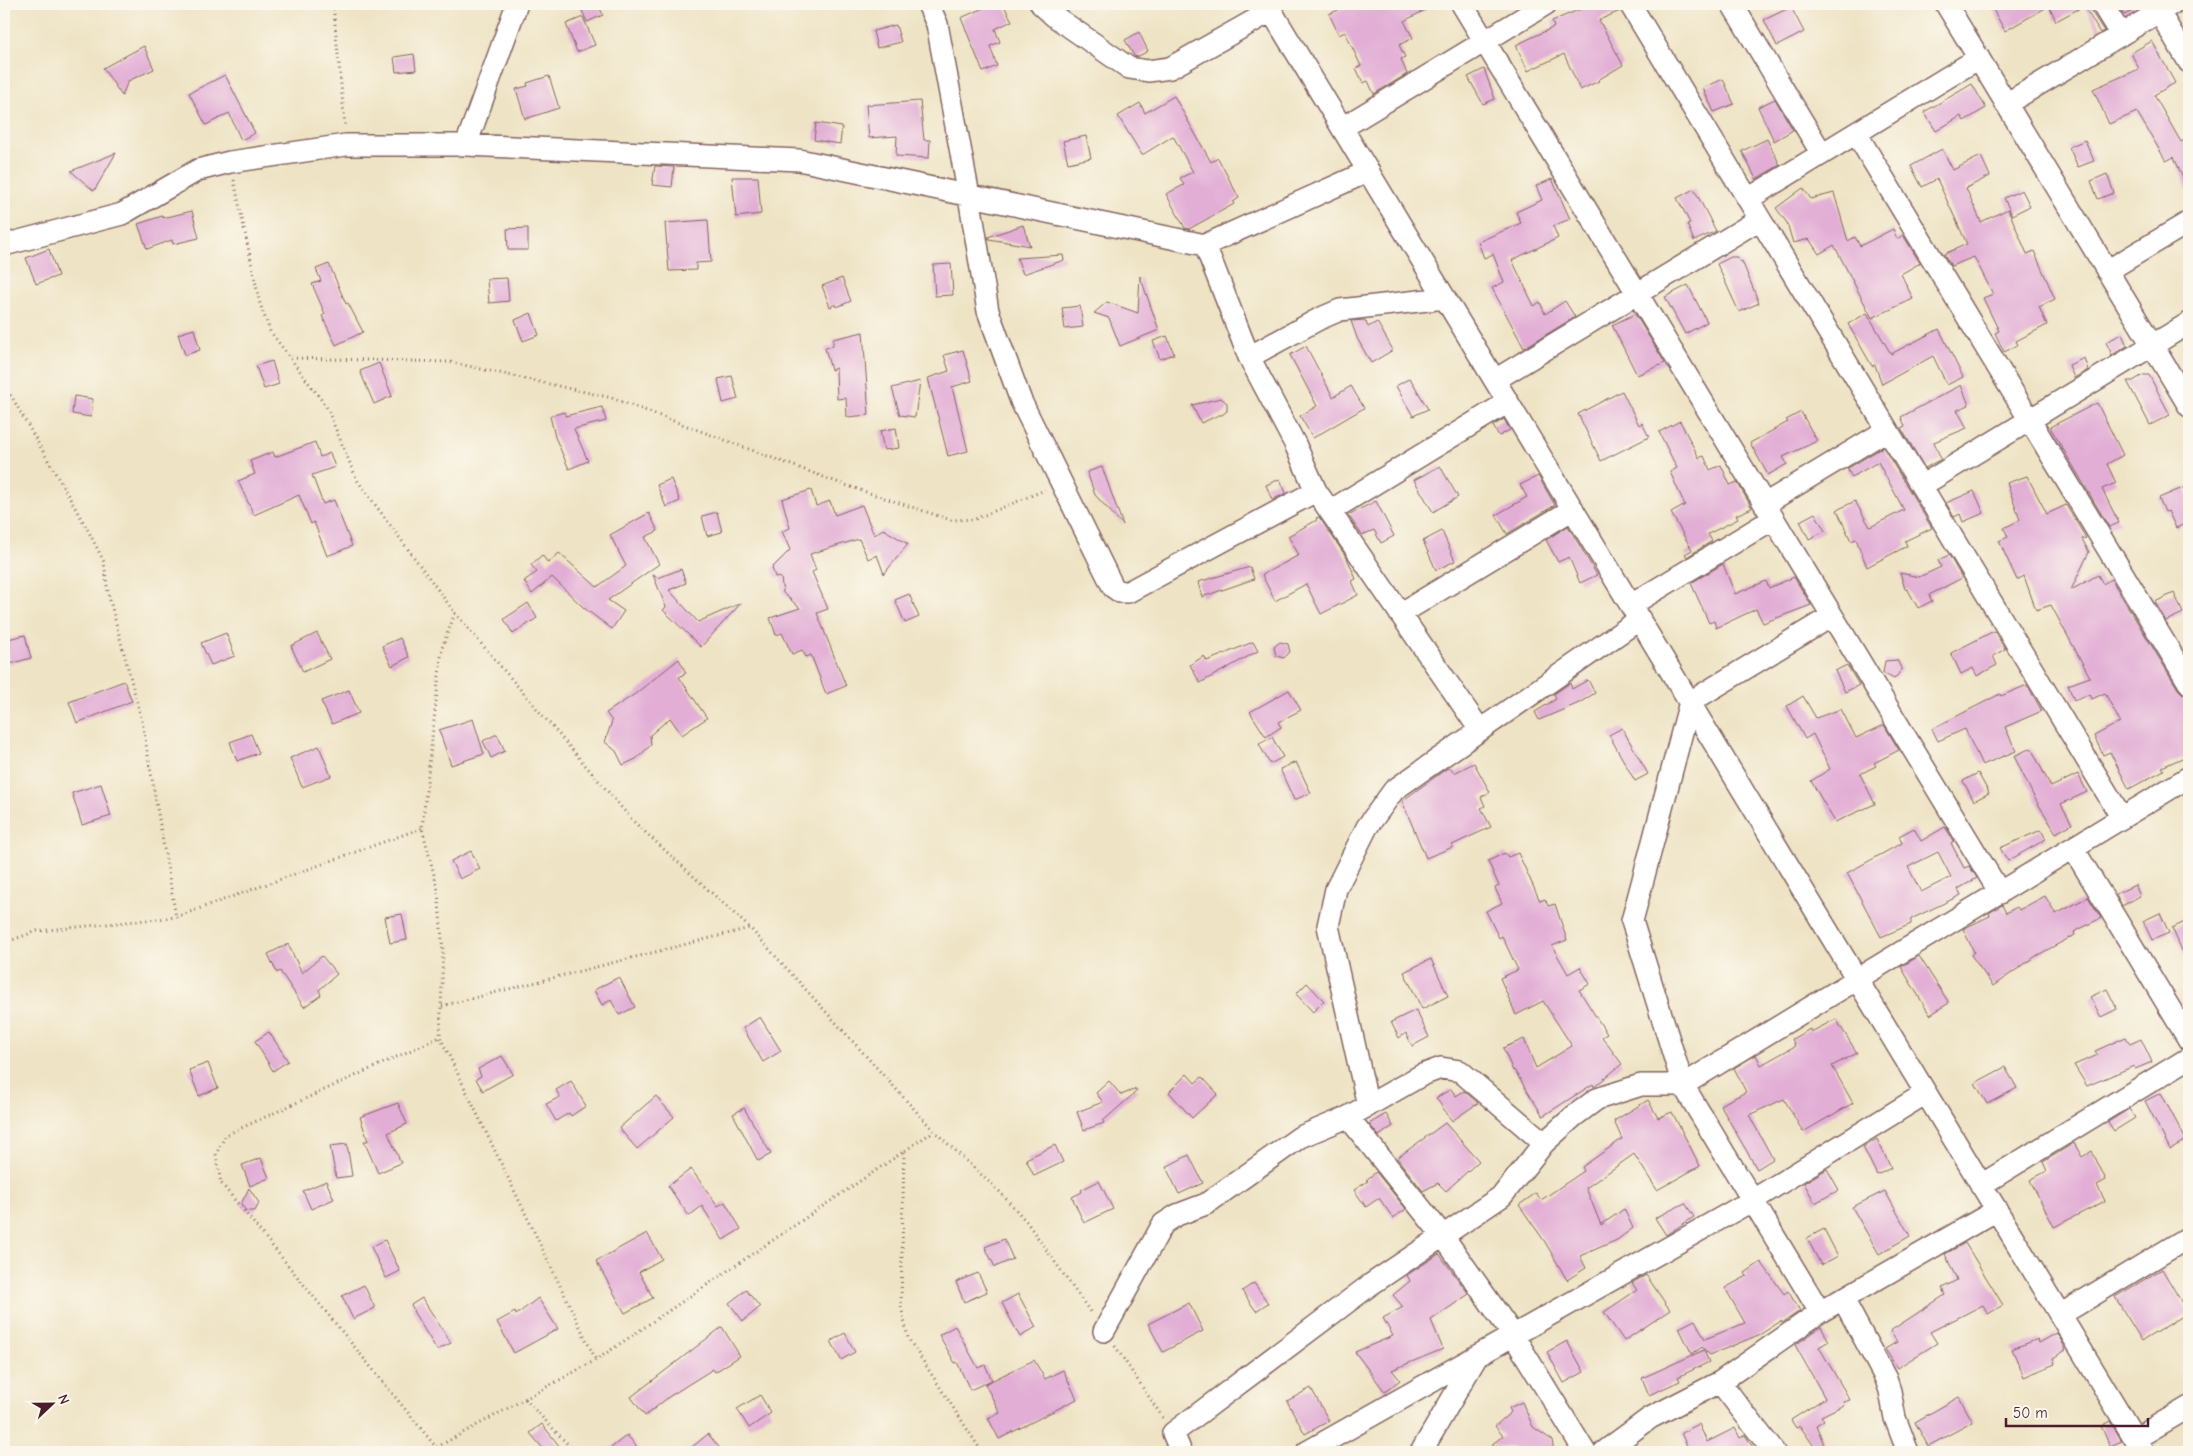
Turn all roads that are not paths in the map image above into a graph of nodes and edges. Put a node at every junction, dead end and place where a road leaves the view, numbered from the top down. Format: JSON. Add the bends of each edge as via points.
{"nodes":[{"id":1,"x":517,"y":4,"type":"edge"},
{"id":2,"x":928,"y":4,"type":"edge"},
{"id":3,"x":1041,"y":4,"type":"edge"},
{"id":4,"x":1462,"y":4,"type":"edge"},
{"id":5,"x":1546,"y":4,"type":"edge"},
{"id":6,"x":1630,"y":4,"type":"edge"},
{"id":7,"x":1732,"y":4,"type":"edge"},
{"id":8,"x":1946,"y":4,"type":"edge"},
{"id":9,"x":2102,"y":4,"type":"edge"},
{"id":10,"x":1269,"y":7,"type":"edge"},
{"id":11,"x":2166,"y":8,"type":"edge"},
{"id":12,"x":2121,"y":35,"type":"junction"},
{"id":13,"x":1485,"y":41,"type":"junction"},
{"id":14,"x":1979,"y":58,"type":"junction"},
{"id":15,"x":2189,"y":62,"type":"edge"},
{"id":16,"x":2006,"y":104,"type":"junction"},
{"id":17,"x":1342,"y":128,"type":"junction"},
{"id":18,"x":1856,"y":133,"type":"junction"},
{"id":19,"x":466,"y":145,"type":"junction"},
{"id":20,"x":1822,"y":154,"type":"junction"},
{"id":21,"x":1368,"y":171,"type":"junction"},
{"id":22,"x":970,"y":196,"type":"junction"},
{"id":23,"x":1748,"y":199,"type":"junction"},
{"id":24,"x":1760,"y":219,"type":"junction"},
{"id":25,"x":2189,"y":222,"type":"edge"},
{"id":26,"x":4,"y":245,"type":"edge"},
{"id":27,"x":1205,"y":245,"type":"junction"},
{"id":28,"x":2108,"y":271,"type":"junction"},
{"id":29,"x":1637,"y":293,"type":"junction"},
{"id":30,"x":1445,"y":298,"type":"junction"},
{"id":31,"x":2189,"y":323,"type":"edge"},
{"id":32,"x":2152,"y":345,"type":"junction"},
{"id":33,"x":1249,"y":357,"type":"junction"},
{"id":34,"x":1495,"y":380,"type":"junction"},
{"id":35,"x":1508,"y":402,"type":"junction"},
{"id":36,"x":2189,"y":406,"type":"edge"},
{"id":37,"x":2030,"y":420,"type":"junction"},
{"id":38,"x":1887,"y":430,"type":"junction"},
{"id":39,"x":1921,"y":486,"type":"junction"},
{"id":40,"x":1316,"y":491,"type":"junction"},
{"id":41,"x":1573,"y":510,"type":"junction"},
{"id":42,"x":1330,"y":511,"type":"junction"},
{"id":43,"x":1769,"y":511,"type":"junction"},
{"id":44,"x":1635,"y":612,"type":"junction"},
{"id":45,"x":1400,"y":614,"type":"junction"},
{"id":46,"x":1832,"y":616,"type":"junction"},
{"id":47,"x":2189,"y":683,"type":"edge"},
{"id":48,"x":1690,"y":702,"type":"junction"},
{"id":49,"x":1480,"y":730,"type":"junction"},
{"id":50,"x":2189,"y":778,"type":"edge"},
{"id":51,"x":2122,"y":818,"type":"junction"},
{"id":52,"x":2073,"y":848,"type":"junction"},
{"id":53,"x":2000,"y":893,"type":"junction"},
{"id":54,"x":1857,"y":979,"type":"junction"},
{"id":55,"x":2189,"y":1040,"type":"edge"},
{"id":56,"x":2189,"y":1058,"type":"edge"},
{"id":57,"x":1683,"y":1085,"type":"junction"},
{"id":58,"x":1926,"y":1093,"type":"junction"},
{"id":59,"x":1368,"y":1106,"type":"junction"},
{"id":60,"x":1348,"y":1117,"type":"junction"},
{"id":61,"x":1544,"y":1143,"type":"junction"},
{"id":62,"x":1982,"y":1185,"type":"junction"},
{"id":63,"x":1753,"y":1200,"type":"junction"},
{"id":64,"x":1997,"y":1210,"type":"junction"},
{"id":65,"x":1443,"y":1236,"type":"junction"},
{"id":66,"x":2189,"y":1237,"type":"edge"},
{"id":67,"x":1843,"y":1299,"type":"junction"},
{"id":68,"x":1820,"y":1312,"type":"junction"},
{"id":69,"x":2060,"y":1315,"type":"junction"},
{"id":70,"x":1104,"y":1331,"type":"road end"},
{"id":71,"x":1513,"y":1335,"type":"junction"},
{"id":72,"x":1478,"y":1356,"type":"junction"},
{"id":73,"x":1720,"y":1382,"type":"junction"},
{"id":74,"x":2189,"y":1406,"type":"edge"},
{"id":75,"x":1177,"y":1443,"type":"edge"},
{"id":76,"x":2139,"y":1446,"type":"edge"},
{"id":77,"x":1307,"y":1452,"type":"edge"},
{"id":78,"x":1421,"y":1452,"type":"edge"},
{"id":79,"x":1585,"y":1452,"type":"edge"},
{"id":80,"x":1604,"y":1452,"type":"edge"},
{"id":81,"x":1774,"y":1452,"type":"edge"},
{"id":82,"x":1908,"y":1452,"type":"edge"}],
"edges":[{"from":1,"to":19,"type":"street"},
{"from":2,"to":22,"type":"street","via":[[937,24]]},
{"from":3,"to":10,"type":"street","via":[[1129,68],[1148,71],[1170,68]]},
{"from":4,"to":13,"type":"street"},
{"from":5,"to":13,"type":"street"},
{"from":6,"to":23,"type":"street"},
{"from":7,"to":20,"type":"street"},
{"from":8,"to":14,"type":"street"},
{"from":9,"to":12,"type":"street"},
{"from":10,"to":17,"type":"street"},
{"from":11,"to":12,"type":"street"},
{"from":11,"to":15,"type":"street"},
{"from":12,"to":16,"type":"street"},
{"from":13,"to":17,"type":"street"},
{"from":13,"to":29,"type":"street"},
{"from":14,"to":16,"type":"street"},
{"from":14,"to":18,"type":"street"},
{"from":16,"to":28,"type":"street"},
{"from":17,"to":21,"type":"street"},
{"from":18,"to":20,"type":"street"},
{"from":18,"to":37,"type":"street"},
{"from":19,"to":22,"type":"street","via":[[799,160]]},
{"from":19,"to":26,"type":"street","via":[[346,145],[230,162],[198,170],[122,214]]},
{"from":20,"to":23,"type":"street"},
{"from":21,"to":27,"type":"street"},
{"from":21,"to":30,"type":"street"},
{"from":22,"to":27,"type":"street"},
{"from":22,"to":40,"type":"street","via":[[988,311],[1021,401],[1113,587],[1120,592],[1128,592]]},
{"from":23,"to":24,"type":"street"},
{"from":24,"to":29,"type":"street"},
{"from":24,"to":38,"type":"street"},
{"from":25,"to":28,"type":"street"},
{"from":27,"to":33,"type":"street"},
{"from":28,"to":32,"type":"street"},
{"from":29,"to":34,"type":"street"},
{"from":29,"to":43,"type":"street"},
{"from":30,"to":33,"type":"street","via":[[1340,310]]},
{"from":30,"to":34,"type":"street"},
{"from":31,"to":32,"type":"street"},
{"from":32,"to":36,"type":"street"},
{"from":32,"to":37,"type":"street"},
{"from":33,"to":40,"type":"street"},
{"from":34,"to":35,"type":"street"},
{"from":35,"to":41,"type":"street"},
{"from":35,"to":42,"type":"street"},
{"from":37,"to":39,"type":"street"},
{"from":37,"to":47,"type":"street"},
{"from":38,"to":39,"type":"street"},
{"from":38,"to":43,"type":"street"},
{"from":39,"to":51,"type":"street"},
{"from":40,"to":42,"type":"street"},
{"from":41,"to":44,"type":"street"},
{"from":41,"to":45,"type":"street"},
{"from":42,"to":45,"type":"street"},
{"from":43,"to":44,"type":"street"},
{"from":43,"to":46,"type":"street"},
{"from":44,"to":48,"type":"street"},
{"from":44,"to":49,"type":"street"},
{"from":45,"to":49,"type":"street"},
{"from":46,"to":48,"type":"street"},
{"from":46,"to":53,"type":"street"},
{"from":48,"to":54,"type":"street"},
{"from":48,"to":57,"type":"street","via":[[1632,921]]},
{"from":49,"to":59,"type":"street","via":[[1394,790],[1367,827],[1336,889],[1328,926]]},
{"from":50,"to":51,"type":"street"},
{"from":51,"to":52,"type":"street"},
{"from":52,"to":53,"type":"street"},
{"from":52,"to":55,"type":"street"},
{"from":53,"to":54,"type":"street"},
{"from":54,"to":57,"type":"street"},
{"from":54,"to":58,"type":"street"},
{"from":56,"to":62,"type":"street"},
{"from":57,"to":61,"type":"street","via":[[1641,1085],[1597,1099]]},
{"from":57,"to":63,"type":"street"},
{"from":58,"to":62,"type":"street"},
{"from":58,"to":63,"type":"street"},
{"from":59,"to":60,"type":"street"},
{"from":59,"to":61,"type":"street","via":[[1422,1075],[1441,1068],[1460,1071]]},
{"from":60,"to":65,"type":"street"},
{"from":60,"to":70,"type":"street","via":[[1300,1137],[1206,1204],[1177,1214],[1163,1224]]},
{"from":61,"to":65,"type":"street","via":[[1502,1196]]},
{"from":62,"to":64,"type":"street"},
{"from":63,"to":68,"type":"street"},
{"from":63,"to":71,"type":"street"},
{"from":64,"to":67,"type":"street"},
{"from":64,"to":69,"type":"street"},
{"from":65,"to":71,"type":"street"},
{"from":65,"to":75,"type":"street","via":[[1370,1285]]},
{"from":66,"to":69,"type":"street"},
{"from":67,"to":68,"type":"street"},
{"from":67,"to":82,"type":"street","via":[[1886,1378],[1895,1418]]},
{"from":68,"to":73,"type":"street"},
{"from":69,"to":76,"type":"street"},
{"from":71,"to":72,"type":"street"},
{"from":71,"to":79,"type":"street"},
{"from":72,"to":77,"type":"street"},
{"from":72,"to":78,"type":"street"},
{"from":73,"to":80,"type":"street","via":[[1650,1418]]},
{"from":73,"to":81,"type":"street"},
{"from":74,"to":76,"type":"street"}]}
